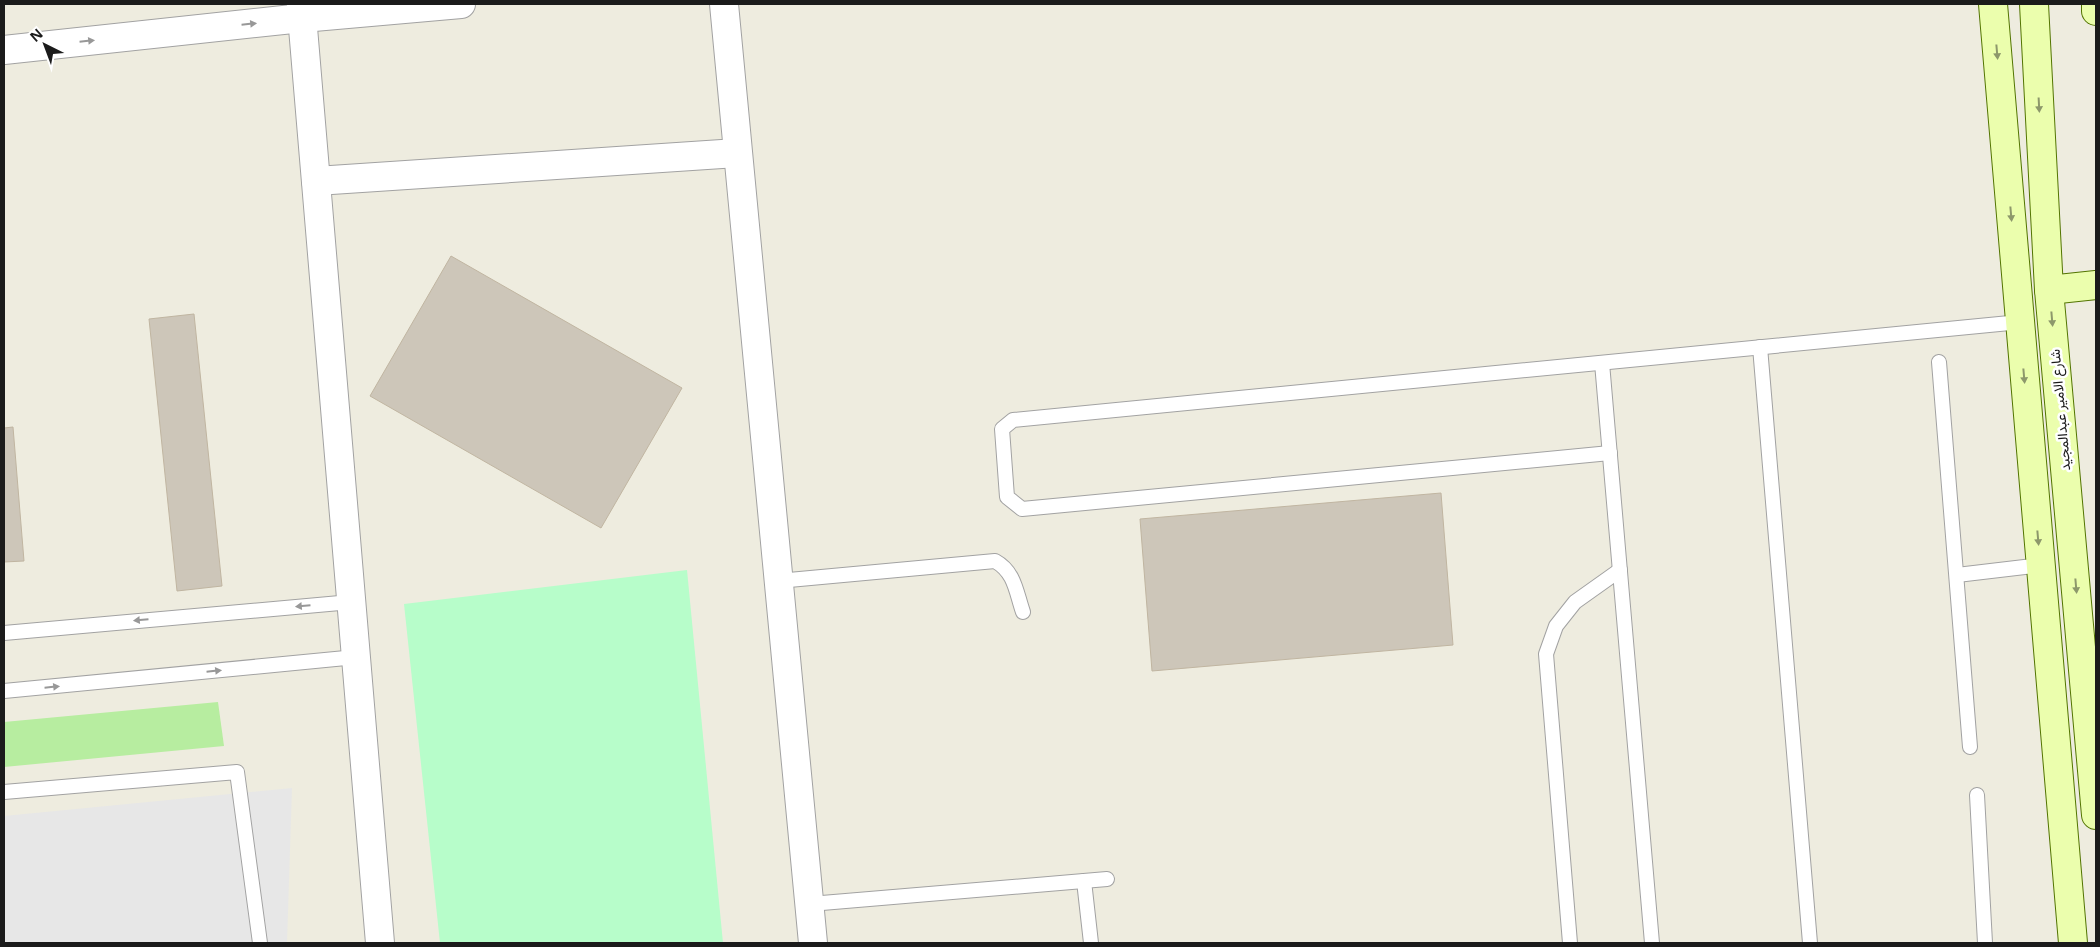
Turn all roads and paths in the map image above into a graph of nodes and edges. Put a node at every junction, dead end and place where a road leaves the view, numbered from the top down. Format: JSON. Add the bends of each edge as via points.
{"nodes":[{"id":1,"x":461,"y":4,"type":"edge"},
{"id":2,"x":724,"y":4,"type":"edge"},
{"id":3,"x":1993,"y":4,"type":"edge"},
{"id":4,"x":2034,"y":4,"type":"edge"},
{"id":5,"x":2096,"y":4,"type":"edge"},
{"id":6,"x":302,"y":11,"type":"edge"},
{"id":7,"x":2096,"y":11,"type":"edge"},
{"id":8,"x":4,"y":50,"type":"edge"},
{"id":9,"x":737,"y":153,"type":"junction"},
{"id":10,"x":316,"y":181,"type":"junction"},
{"id":11,"x":2096,"y":285,"type":"edge"},
{"id":12,"x":2050,"y":290,"type":"junction"},
{"id":13,"x":2020,"y":322,"type":"junction"},
{"id":14,"x":1760,"y":347,"type":"junction"},
{"id":15,"x":1939,"y":362,"type":"dead end"},
{"id":16,"x":1602,"y":363,"type":"junction"},
{"id":17,"x":1610,"y":453,"type":"junction"},
{"id":18,"x":2040,"y":564,"type":"junction"},
{"id":19,"x":1620,"y":570,"type":"junction"},
{"id":20,"x":1957,"y":575,"type":"junction"},
{"id":21,"x":778,"y":581,"type":"junction"},
{"id":22,"x":351,"y":602,"type":"junction"},
{"id":23,"x":1023,"y":612,"type":"dead end"},
{"id":24,"x":4,"y":633,"type":"edge"},
{"id":25,"x":356,"y":657,"type":"junction"},
{"id":26,"x":4,"y":691,"type":"edge"},
{"id":27,"x":1970,"y":747,"type":"dead end"},
{"id":28,"x":4,"y":792,"type":"edge"},
{"id":29,"x":1977,"y":795,"type":"dead end"},
{"id":30,"x":2096,"y":815,"type":"edge"},
{"id":31,"x":1107,"y":879,"type":"dead end"},
{"id":32,"x":1084,"y":881,"type":"junction"},
{"id":33,"x":810,"y":904,"type":"junction"},
{"id":34,"x":260,"y":943,"type":"edge"},
{"id":35,"x":380,"y":943,"type":"edge"},
{"id":36,"x":813,"y":943,"type":"edge"},
{"id":37,"x":1091,"y":943,"type":"edge"},
{"id":38,"x":1570,"y":943,"type":"edge"},
{"id":39,"x":1652,"y":943,"type":"edge"},
{"id":40,"x":1810,"y":943,"type":"edge"},
{"id":41,"x":1985,"y":943,"type":"edge"},
{"id":42,"x":2073,"y":943,"type":"edge"}],
"edges":[{"from":1,"to":6,"type":"street"},
{"from":2,"to":9,"type":"street"},
{"from":3,"to":13,"type":"street","one_way":true},
{"from":4,"to":12,"type":"street","name":"شارع الامير عبدالمجيد","one_way":true},
{"from":5,"to":7,"type":"street"},
{"from":8,"to":6,"type":"street","one_way":true},
{"from":6,"to":10,"type":"street"},
{"from":9,"to":10,"type":"street"},
{"from":9,"to":21,"type":"street"},
{"from":10,"to":22,"type":"street"},
{"from":11,"to":12,"type":"street"},
{"from":12,"to":30,"type":"street","name":"شارع الامير عبدالمجيد","one_way":true},
{"from":13,"to":14,"type":"lane"},
{"from":13,"to":18,"type":"street","one_way":true},
{"from":14,"to":16,"type":"lane"},
{"from":14,"to":40,"type":"lane"},
{"from":15,"to":20,"type":"lane"},
{"from":16,"to":17,"type":"lane"},
{"from":16,"to":17,"type":"lane","via":[[1014,420],[1002,429],[1007,497],[1022,509]]},
{"from":17,"to":19,"type":"lane"},
{"from":18,"to":20,"type":"lane"},
{"from":18,"to":42,"type":"street"},
{"from":19,"to":38,"type":"lane","via":[[1575,602],[1556,626],[1546,654]]},
{"from":19,"to":39,"type":"lane"},
{"from":20,"to":27,"type":"lane"},
{"from":21,"to":23,"type":"lane","via":[[995,561],[1011,575]]},
{"from":21,"to":33,"type":"street"},
{"from":22,"to":24,"type":"lane","one_way":true},
{"from":22,"to":25,"type":"street"},
{"from":26,"to":25,"type":"lane","one_way":true},
{"from":25,"to":35,"type":"street"},
{"from":28,"to":34,"type":"lane","via":[[237,772]]},
{"from":29,"to":41,"type":"lane"},
{"from":31,"to":32,"type":"lane"},
{"from":32,"to":33,"type":"lane"},
{"from":32,"to":37,"type":"lane"},
{"from":33,"to":36,"type":"street"}]}
